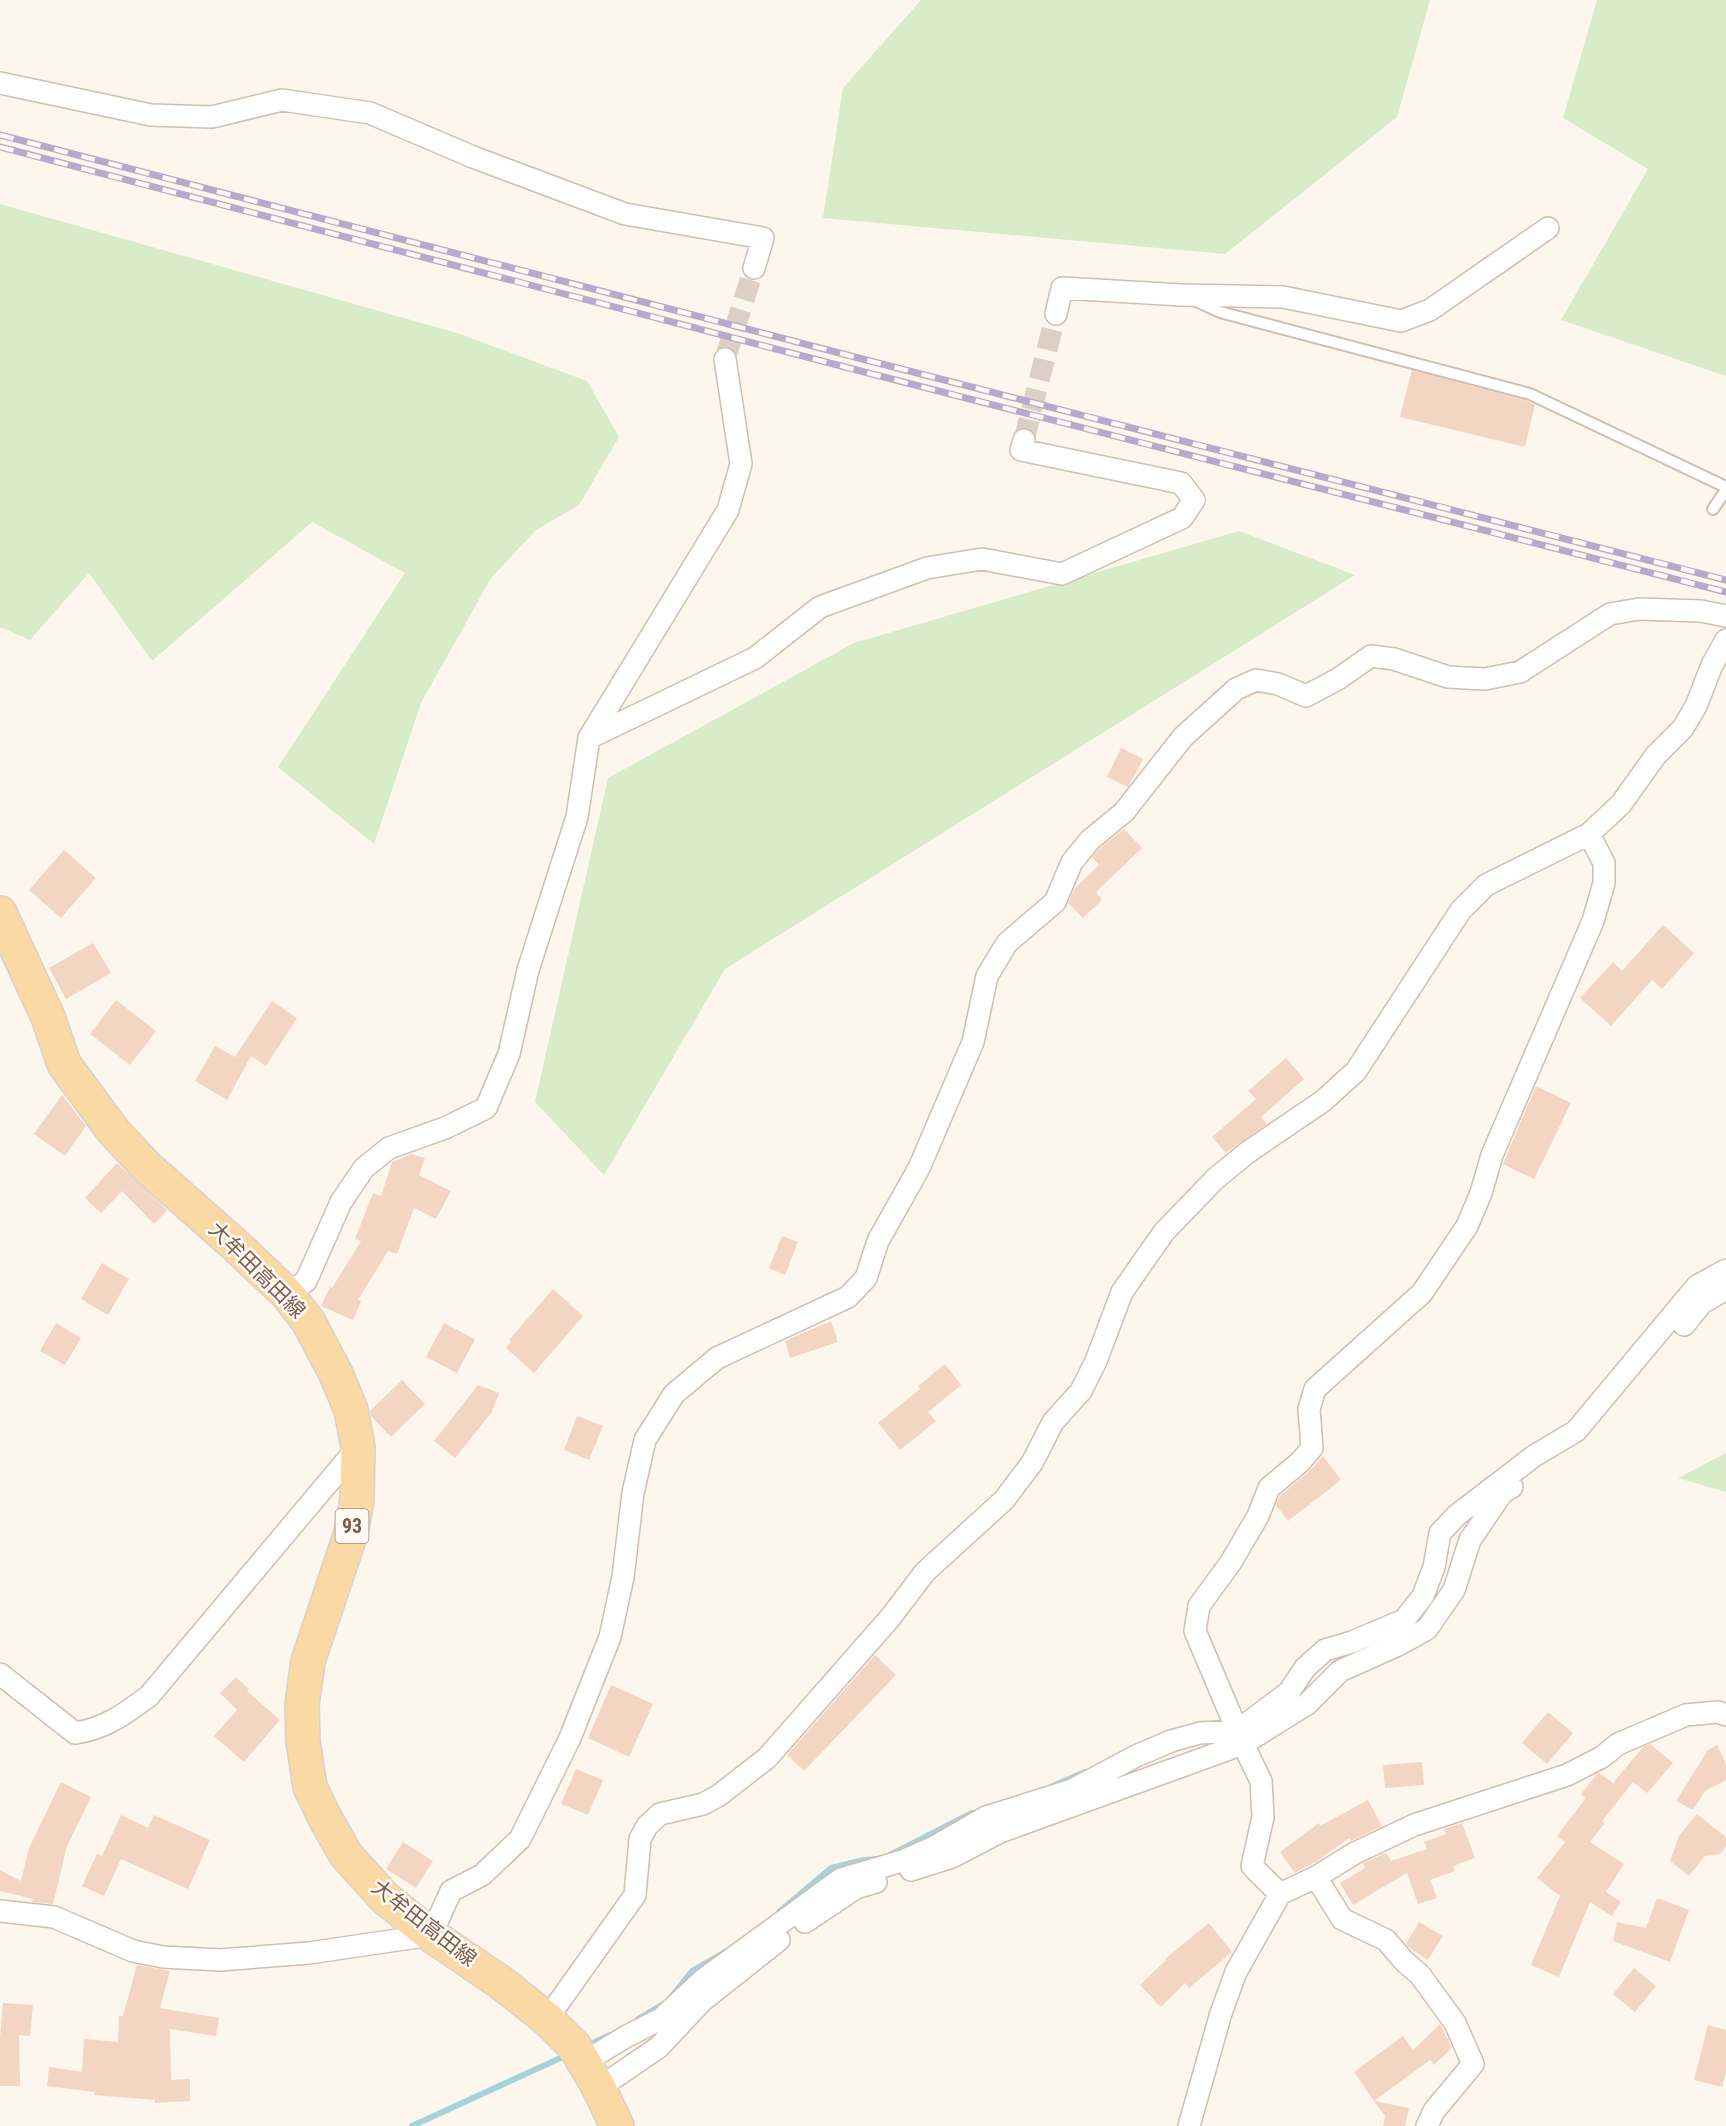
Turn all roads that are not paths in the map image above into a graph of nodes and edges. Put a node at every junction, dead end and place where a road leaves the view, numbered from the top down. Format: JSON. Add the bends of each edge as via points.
{"nodes":[{"id":1,"x":0,"y":83,"type":"edge"},
{"id":2,"x":1548,"y":228,"type":"dead end"},
{"id":3,"x":754,"y":268,"type":"tunnel mouth"},
{"id":4,"x":1182,"y":295,"type":"junction"},
{"id":5,"x":1056,"y":314,"type":"tunnel mouth"},
{"id":6,"x":726,"y":359,"type":"tunnel mouth"},
{"id":7,"x":1024,"y":440,"type":"dead end"},
{"id":8,"x":1726,"y":488,"type":"edge"},
{"id":9,"x":1713,"y":509,"type":"dead end"},
{"id":10,"x":1726,"y":616,"type":"edge"},
{"id":11,"x":1726,"y":640,"type":"edge"},
{"id":12,"x":589,"y":738,"type":"junction"},
{"id":13,"x":1589,"y":834,"type":"junction"},
{"id":14,"x":0,"y":914,"type":"edge"},
{"id":15,"x":1726,"y":1270,"type":"edge"},
{"id":16,"x":1726,"y":1289,"type":"edge"},
{"id":17,"x":287,"y":1294,"type":"junction"},
{"id":18,"x":358,"y":1447,"type":"junction"},
{"id":19,"x":0,"y":1674,"type":"edge"},
{"id":20,"x":1726,"y":1715,"type":"edge"},
{"id":21,"x":1240,"y":1737,"type":"junction"},
{"id":22,"x":1316,"y":1877,"type":"junction"},
{"id":23,"x":1280,"y":1894,"type":"junction"},
{"id":24,"x":0,"y":1911,"type":"edge"},
{"id":25,"x":431,"y":1935,"type":"junction"},
{"id":26,"x":547,"y":2019,"type":"junction"},
{"id":27,"x":591,"y":2075,"type":"junction"},
{"id":28,"x":617,"y":2126,"type":"edge"},
{"id":29,"x":1189,"y":2126,"type":"edge"},
{"id":30,"x":1427,"y":2126,"type":"edge"}],
"edges":[{"from":1,"to":3,"type":"street","via":[[151,115],[212,117],[282,100],[370,113],[624,214],[763,238]]},
{"from":2,"to":4,"type":"street","via":[[1430,310],[1401,321],[1282,297]]},
{"from":4,"to":5,"type":"street","via":[[1062,288]]},
{"from":4,"to":8,"type":"lane","via":[[1220,312],[1530,394]]},
{"from":6,"to":12,"type":"street","via":[[741,464],[728,510]]},
{"from":7,"to":12,"type":"street","via":[[1021,450],[1181,483],[1194,500],[1182,518],[1062,574],[982,559],[927,568],[820,607],[755,658]]},
{"from":8,"to":9,"type":"lane"},
{"from":10,"to":25,"type":"street","via":[[1639,609],[1610,614],[1520,672],[1485,679],[1448,677],[1394,659],[1371,656],[1306,696],[1256,680],[1236,689],[1183,737],[1124,812],[1090,840],[1072,862],[1055,902],[1007,944],[987,976],[974,1042],[919,1168],[878,1241],[866,1278],[848,1297],[717,1358],[674,1394],[645,1440],[610,1637],[570,1738],[520,1839],[482,1875],[451,1891]]},
{"from":11,"to":13,"type":"street","via":[[1683,728],[1656,755],[1620,804]]},
{"from":12,"to":17,"type":"street","via":[[577,817],[528,969],[509,1054],[486,1108],[389,1148],[364,1168],[341,1202],[306,1281]]},
{"from":13,"to":21,"type":"street","via":[[1604,863],[1604,883],[1593,921],[1492,1155],[1467,1226],[1422,1293],[1316,1389],[1309,1409],[1312,1448],[1269,1488],[1258,1516],[1231,1562],[1199,1606],[1195,1631]]},
{"from":13,"to":26,"type":"street","via":[[1486,885],[1461,910],[1356,1071],[1323,1101],[1215,1179],[1164,1232],[1122,1292],[1081,1391],[1053,1422],[1032,1463],[1004,1500],[925,1572],[890,1618],[767,1758],[718,1796],[703,1804],[660,1814],[647,1826],[640,1839],[635,1895]]},
{"from":14,"to":17,"type":"main road","name":"大牟田高田線","number":"93","via":[[48,1017],[64,1064],[108,1124],[148,1168]]},
{"from":15,"to":21,"type":"street","via":[[1697,1286],[1576,1431],[1534,1456],[1457,1515],[1440,1533],[1434,1567],[1423,1596],[1404,1620],[1325,1650],[1305,1668],[1289,1692]]},
{"from":16,"to":21,"type":"street","via":[[1702,1303],[1584,1442],[1502,1493],[1470,1540],[1454,1590],[1427,1629],[1340,1671],[1307,1704]]},
{"from":17,"to":18,"type":"main road","name":"大牟田高田線","number":"93","via":[[308,1321],[336,1374],[351,1410]]},
{"from":18,"to":19,"type":"street","via":[[149,1696],[118,1718],[92,1731],[75,1732]]},
{"from":18,"to":25,"type":"main road","name":"大牟田高田線","number":"93","via":[[357,1500],[351,1533],[308,1661],[302,1705],[303,1741],[310,1787],[346,1855],[385,1898]]},
{"from":20,"to":22,"type":"street","via":[[1686,1715],[1618,1744],[1567,1775],[1414,1825]]},
{"from":21,"to":23,"type":"street","via":[[1262,1781],[1263,1817],[1252,1866]]},
{"from":21,"to":27,"type":"street","via":[[1000,1832],[952,1857],[856,1888],[788,1933],[702,2001],[659,2047]]},
{"from":21,"to":27,"type":"street","via":[[1200,1733],[1172,1741],[1072,1790],[986,1817],[902,1861],[841,1879],[704,1979],[661,2019],[627,2036]]},
{"from":22,"to":23,"type":"street"},
{"from":22,"to":30,"type":"street","via":[[1342,1919],[1386,1940],[1420,1975],[1455,2023],[1473,2064],[1434,2111]]},
{"from":23,"to":29,"type":"street","via":[[1236,1972]]},
{"from":24,"to":25,"type":"street","via":[[54,1917],[133,1951],[163,1957],[220,1960],[309,1953]]},
{"from":25,"to":26,"type":"main road","name":"大牟田高田線","number":"93"},
{"from":26,"to":27,"type":"main road","name":"大牟田高田線","number":"93","via":[[575,2047]]},
{"from":27,"to":28,"type":"main road","name":"大牟田高田線","number":"93"}]}
